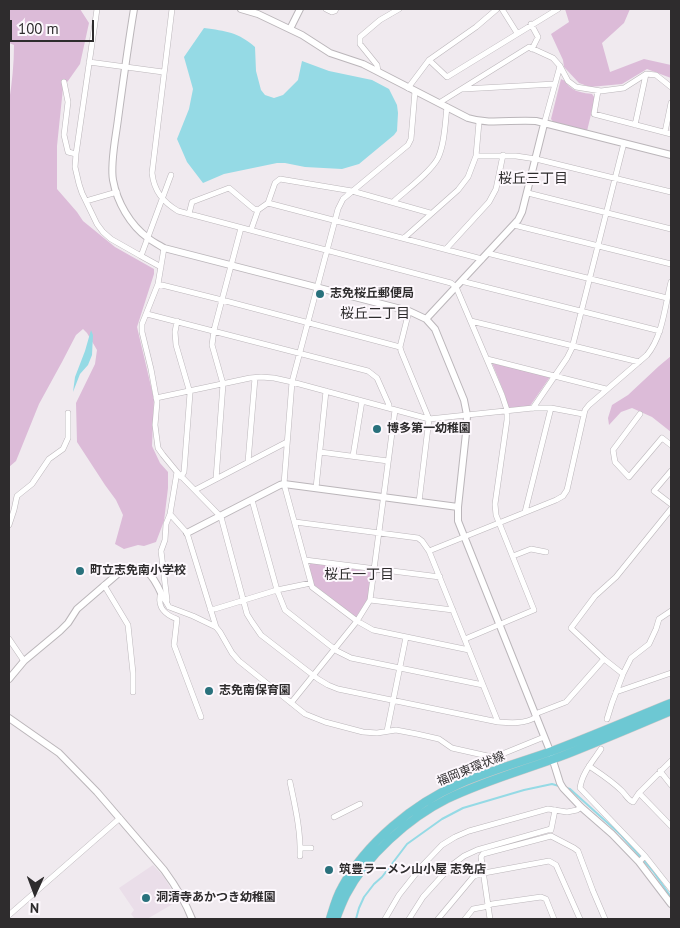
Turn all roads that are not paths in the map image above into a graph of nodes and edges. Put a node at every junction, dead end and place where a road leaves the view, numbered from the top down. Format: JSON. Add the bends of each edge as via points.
{"nodes":[{"id":1,"x":97,"y":9,"type":"edge"},
{"id":2,"x":134,"y":9,"type":"edge"},
{"id":3,"x":172,"y":9,"type":"edge"},
{"id":4,"x":241,"y":9,"type":"edge"},
{"id":5,"x":300,"y":9,"type":"edge"},
{"id":6,"x":326,"y":9,"type":"edge"},
{"id":7,"x":336,"y":9,"type":"edge"},
{"id":8,"x":399,"y":9,"type":"edge"},
{"id":9,"x":497,"y":9,"type":"edge"},
{"id":10,"x":502,"y":9,"type":"edge"},
{"id":11,"x":558,"y":9,"type":"edge"},
{"id":12,"x":531,"y":24,"type":"junction"},
{"id":13,"x":290,"y":30,"type":"junction"},
{"id":14,"x":517,"y":33,"type":"junction"},
{"id":15,"x":532,"y":48,"type":"junction"},
{"id":16,"x":429,"y":60,"type":"junction"},
{"id":17,"x":89,"y":62,"type":"junction"},
{"id":18,"x":560,"y":66,"type":"junction"},
{"id":19,"x":125,"y":67,"type":"junction"},
{"id":20,"x":378,"y":71,"type":"junction"},
{"id":21,"x":164,"y":72,"type":"junction"},
{"id":22,"x":646,"y":74,"type":"junction"},
{"id":23,"x":64,"y":82,"type":"dead end"},
{"id":24,"x":555,"y":84,"type":"junction"},
{"id":25,"x":671,"y":87,"type":"edge"},
{"id":26,"x":408,"y":88,"type":"junction"},
{"id":27,"x":462,"y":89,"type":"junction"},
{"id":28,"x":415,"y":91,"type":"junction"},
{"id":29,"x":598,"y":91,"type":"junction"},
{"id":30,"x":439,"y":103,"type":"junction"},
{"id":31,"x":671,"y":103,"type":"edge"},
{"id":32,"x":447,"y":107,"type":"junction"},
{"id":33,"x":479,"y":122,"type":"junction"},
{"id":34,"x":544,"y":124,"type":"junction"},
{"id":35,"x":635,"y":125,"type":"junction"},
{"id":36,"x":665,"y":132,"type":"junction"},
{"id":37,"x":671,"y":134,"type":"edge"},
{"id":38,"x":624,"y":143,"type":"junction"},
{"id":39,"x":76,"y":154,"type":"junction"},
{"id":40,"x":671,"y":155,"type":"edge"},
{"id":41,"x":476,"y":156,"type":"junction"},
{"id":42,"x":503,"y":156,"type":"junction"},
{"id":43,"x":536,"y":158,"type":"junction"},
{"id":44,"x":171,"y":175,"type":"dead end"},
{"id":45,"x":615,"y":178,"type":"junction"},
{"id":46,"x":352,"y":191,"type":"junction"},
{"id":47,"x":117,"y":192,"type":"junction"},
{"id":48,"x":671,"y":192,"type":"edge"},
{"id":49,"x":528,"y":193,"type":"junction"},
{"id":50,"x":162,"y":199,"type":"junction"},
{"id":51,"x":86,"y":200,"type":"junction"},
{"id":52,"x":393,"y":202,"type":"junction"},
{"id":53,"x":268,"y":203,"type":"junction"},
{"id":54,"x":258,"y":210,"type":"junction"},
{"id":55,"x":430,"y":213,"type":"junction"},
{"id":56,"x":606,"y":213,"type":"junction"},
{"id":57,"x":188,"y":214,"type":"junction"},
{"id":58,"x":336,"y":220,"type":"junction"},
{"id":59,"x":514,"y":225,"type":"junction"},
{"id":60,"x":241,"y":228,"type":"junction"},
{"id":61,"x":671,"y":229,"type":"edge"},
{"id":62,"x":251,"y":230,"type":"junction"},
{"id":63,"x":148,"y":238,"type":"junction"},
{"id":64,"x":404,"y":238,"type":"junction"},
{"id":65,"x":598,"y":246,"type":"junction"},
{"id":66,"x":164,"y":248,"type":"junction"},
{"id":67,"x":446,"y":249,"type":"junction"},
{"id":68,"x":328,"y":250,"type":"junction"},
{"id":69,"x":488,"y":253,"type":"junction"},
{"id":70,"x":141,"y":256,"type":"junction"},
{"id":71,"x":482,"y":259,"type":"junction"},
{"id":72,"x":671,"y":264,"type":"edge"},
{"id":73,"x":231,"y":265,"type":"junction"},
{"id":74,"x":161,"y":267,"type":"junction"},
{"id":75,"x":590,"y":279,"type":"junction"},
{"id":76,"x":671,"y":282,"type":"edge"},
{"id":77,"x":158,"y":284,"type":"junction"},
{"id":78,"x":458,"y":284,"type":"junction"},
{"id":79,"x":318,"y":288,"type":"junction"},
{"id":80,"x":667,"y":298,"type":"junction"},
{"id":81,"x":222,"y":300,"type":"junction"},
{"id":82,"x":409,"y":311,"type":"junction"},
{"id":83,"x":581,"y":311,"type":"junction"},
{"id":84,"x":147,"y":314,"type":"junction"},
{"id":85,"x":426,"y":319,"type":"junction"},
{"id":86,"x":471,"y":320,"type":"junction"},
{"id":87,"x":177,"y":321,"type":"junction"},
{"id":88,"x":308,"y":323,"type":"junction"},
{"id":89,"x":214,"y":330,"type":"junction"},
{"id":90,"x":660,"y":331,"type":"junction"},
{"id":91,"x":573,"y":346,"type":"junction"},
{"id":92,"x":400,"y":347,"type":"junction"},
{"id":93,"x":300,"y":352,"type":"junction"},
{"id":94,"x":487,"y":358,"type":"junction"},
{"id":95,"x":639,"y":362,"type":"junction"},
{"id":96,"x":555,"y":375,"type":"junction"},
{"id":97,"x":255,"y":378,"type":"junction"},
{"id":98,"x":292,"y":382,"type":"junction"},
{"id":99,"x":223,"y":384,"type":"junction"},
{"id":100,"x":606,"y":389,"type":"junction"},
{"id":101,"x":190,"y":391,"type":"junction"},
{"id":102,"x":326,"y":391,"type":"junction"},
{"id":103,"x":156,"y":398,"type":"junction"},
{"id":104,"x":362,"y":401,"type":"junction"},
{"id":105,"x":389,"y":408,"type":"junction"},
{"id":106,"x":533,"y":408,"type":"junction"},
{"id":107,"x":550,"y":408,"type":"junction"},
{"id":108,"x":395,"y":410,"type":"junction"},
{"id":109,"x":507,"y":410,"type":"junction"},
{"id":110,"x":68,"y":413,"type":"dead end"},
{"id":111,"x":583,"y":414,"type":"junction"},
{"id":112,"x":640,"y":414,"type":"dead end"},
{"id":113,"x":468,"y":415,"type":"junction"},
{"id":114,"x":429,"y":419,"type":"junction"},
{"id":115,"x":287,"y":442,"type":"junction"},
{"id":116,"x":671,"y":444,"type":"edge"},
{"id":117,"x":320,"y":452,"type":"junction"},
{"id":118,"x":353,"y":456,"type":"junction"},
{"id":119,"x":388,"y":461,"type":"junction"},
{"id":120,"x":248,"y":462,"type":"junction"},
{"id":121,"x":671,"y":472,"type":"edge"},
{"id":122,"x":179,"y":474,"type":"junction"},
{"id":123,"x":216,"y":479,"type":"junction"},
{"id":124,"x":284,"y":484,"type":"junction"},
{"id":125,"x":316,"y":488,"type":"junction"},
{"id":126,"x":195,"y":490,"type":"junction"},
{"id":127,"x":384,"y":497,"type":"junction"},
{"id":128,"x":252,"y":500,"type":"junction"},
{"id":129,"x":419,"y":502,"type":"junction"},
{"id":130,"x":671,"y":504,"type":"edge"},
{"id":131,"x":458,"y":507,"type":"junction"},
{"id":132,"x":671,"y":509,"type":"edge"},
{"id":133,"x":525,"y":512,"type":"junction"},
{"id":134,"x":170,"y":514,"type":"junction"},
{"id":135,"x":221,"y":517,"type":"junction"},
{"id":136,"x":295,"y":522,"type":"junction"},
{"id":137,"x":499,"y":522,"type":"junction"},
{"id":138,"x":9,"y":525,"type":"edge"},
{"id":139,"x":187,"y":533,"type":"junction"},
{"id":140,"x":379,"y":533,"type":"junction"},
{"id":141,"x":464,"y":537,"type":"junction"},
{"id":142,"x":429,"y":551,"type":"junction"},
{"id":143,"x":546,"y":552,"type":"dead end"},
{"id":144,"x":513,"y":556,"type":"junction"},
{"id":145,"x":305,"y":560,"type":"junction"},
{"id":146,"x":374,"y":569,"type":"junction"},
{"id":147,"x":440,"y":577,"type":"junction"},
{"id":148,"x":311,"y":583,"type":"junction"},
{"id":149,"x":104,"y":585,"type":"junction"},
{"id":150,"x":276,"y":590,"type":"junction"},
{"id":151,"x":162,"y":595,"type":"junction"},
{"id":152,"x":243,"y":600,"type":"junction"},
{"id":153,"x":370,"y":600,"type":"junction"},
{"id":154,"x":167,"y":603,"type":"junction"},
{"id":155,"x":210,"y":609,"type":"junction"},
{"id":156,"x":453,"y":610,"type":"junction"},
{"id":157,"x":671,"y":610,"type":"edge"},
{"id":158,"x":357,"y":621,"type":"junction"},
{"id":159,"x":500,"y":625,"type":"junction"},
{"id":160,"x":216,"y":627,"type":"junction"},
{"id":161,"x":406,"y":637,"type":"junction"},
{"id":162,"x":9,"y":639,"type":"edge"},
{"id":163,"x":465,"y":639,"type":"junction"},
{"id":164,"x":334,"y":649,"type":"junction"},
{"id":165,"x":469,"y":650,"type":"junction"},
{"id":166,"x":604,"y":659,"type":"junction"},
{"id":167,"x":24,"y":661,"type":"junction"},
{"id":168,"x":400,"y":669,"type":"junction"},
{"id":169,"x":671,"y":673,"type":"edge"},
{"id":170,"x":623,"y":674,"type":"junction"},
{"id":171,"x":313,"y":676,"type":"junction"},
{"id":172,"x":9,"y":679,"type":"edge"},
{"id":173,"x":483,"y":685,"type":"junction"},
{"id":174,"x":133,"y":692,"type":"dead end"},
{"id":175,"x":616,"y":692,"type":"junction"},
{"id":176,"x":393,"y":700,"type":"junction"},
{"id":177,"x":291,"y":703,"type":"junction"},
{"id":178,"x":671,"y":703,"type":"edge"},
{"id":179,"x":671,"y":711,"type":"edge"},
{"id":180,"x":536,"y":715,"type":"junction"},
{"id":181,"x":201,"y":717,"type":"dead end"},
{"id":182,"x":9,"y":718,"type":"edge"},
{"id":183,"x":607,"y":718,"type":"dead end"},
{"id":184,"x":498,"y":722,"type":"junction"},
{"id":185,"x":387,"y":731,"type":"junction"},
{"id":186,"x":544,"y":736,"type":"junction"},
{"id":187,"x":601,"y":749,"type":"dead end"},
{"id":188,"x":552,"y":755,"type":"junction"},
{"id":189,"x":671,"y":761,"type":"edge"},
{"id":190,"x":589,"y":766,"type":"junction"},
{"id":191,"x":660,"y":771,"type":"junction"},
{"id":192,"x":290,"y":782,"type":"dead end"},
{"id":193,"x":671,"y":785,"type":"edge"},
{"id":194,"x":640,"y":793,"type":"junction"},
{"id":195,"x":360,"y":804,"type":"dead end"},
{"id":196,"x":579,"y":804,"type":"junction"},
{"id":197,"x":555,"y":810,"type":"junction"},
{"id":198,"x":120,"y":818,"type":"junction"},
{"id":199,"x":334,"y":818,"type":"dead end"},
{"id":200,"x":671,"y":826,"type":"edge"},
{"id":201,"x":551,"y":829,"type":"junction"},
{"id":202,"x":551,"y":836,"type":"junction"},
{"id":203,"x":300,"y":848,"type":"junction"},
{"id":204,"x":310,"y":848,"type":"dead end"},
{"id":205,"x":300,"y":856,"type":"dead end"},
{"id":206,"x":645,"y":856,"type":"junction"},
{"id":207,"x":640,"y":862,"type":"junction"},
{"id":208,"x":484,"y":873,"type":"junction"},
{"id":209,"x":671,"y":889,"type":"edge"},
{"id":210,"x":671,"y":904,"type":"edge"},
{"id":211,"x":488,"y":906,"type":"junction"},
{"id":212,"x":9,"y":915,"type":"edge"},
{"id":213,"x":192,"y":919,"type":"edge"},
{"id":214,"x":330,"y":919,"type":"edge"},
{"id":215,"x":336,"y":919,"type":"edge"},
{"id":216,"x":385,"y":919,"type":"edge"},
{"id":217,"x":409,"y":919,"type":"edge"},
{"id":218,"x":438,"y":919,"type":"edge"},
{"id":219,"x":465,"y":919,"type":"edge"},
{"id":220,"x":490,"y":919,"type":"edge"},
{"id":221,"x":554,"y":919,"type":"edge"},
{"id":222,"x":580,"y":919,"type":"edge"},
{"id":223,"x":605,"y":919,"type":"edge"}],
"edges":[{"from":1,"to":17,"type":"street"},
{"from":2,"to":19,"type":"street"},
{"from":3,"to":21,"type":"street"},
{"from":4,"to":13,"type":"street"},
{"from":5,"to":13,"type":"street"},
{"from":6,"to":7,"type":"street","via":[[332,12]]},
{"from":8,"to":20,"type":"street","via":[[360,37],[360,44]]},
{"from":9,"to":16,"type":"street","via":[[476,28]]},
{"from":10,"to":14,"type":"street"},
{"from":11,"to":12,"type":"street"},
{"from":12,"to":14,"type":"street"},
{"from":12,"to":15,"type":"street","via":[[538,36]]},
{"from":13,"to":20,"type":"street","via":[[330,53]]},
{"from":14,"to":16,"type":"street","via":[[447,76]]},
{"from":15,"to":18,"type":"street","via":[[553,58]]},
{"from":15,"to":27,"type":"street"},
{"from":16,"to":26,"type":"street"},
{"from":17,"to":19,"type":"street"},
{"from":17,"to":39,"type":"street"},
{"from":18,"to":24,"type":"street"},
{"from":18,"to":29,"type":"street","via":[[568,81],[576,87]]},
{"from":19,"to":21,"type":"street"},
{"from":19,"to":47,"type":"street","via":[[113,164]]},
{"from":20,"to":26,"type":"street"},
{"from":21,"to":50,"type":"street","via":[[152,173]]},
{"from":22,"to":25,"type":"street","via":[[656,75]]},
{"from":22,"to":29,"type":"street","via":[[624,88]]},
{"from":22,"to":35,"type":"street"},
{"from":23,"to":39,"type":"street","via":[[68,102],[64,135],[68,152]]},
{"from":24,"to":27,"type":"street"},
{"from":24,"to":34,"type":"street"},
{"from":26,"to":28,"type":"street"},
{"from":27,"to":30,"type":"street"},
{"from":28,"to":30,"type":"street"},
{"from":28,"to":46,"type":"street","via":[[408,145]]},
{"from":29,"to":35,"type":"street","via":[[594,114]]},
{"from":30,"to":32,"type":"street"},
{"from":31,"to":36,"type":"street"},
{"from":32,"to":33,"type":"street"},
{"from":32,"to":52,"type":"street","via":[[438,157]]},
{"from":33,"to":34,"type":"street","via":[[526,120]]},
{"from":33,"to":41,"type":"street"},
{"from":34,"to":38,"type":"street"},
{"from":34,"to":43,"type":"street"},
{"from":35,"to":36,"type":"street"},
{"from":36,"to":37,"type":"street"},
{"from":38,"to":40,"type":"street"},
{"from":38,"to":45,"type":"street"},
{"from":39,"to":51,"type":"street","via":[[75,167]]},
{"from":41,"to":42,"type":"street"},
{"from":41,"to":55,"type":"street","via":[[468,177],[458,190]]},
{"from":42,"to":43,"type":"street"},
{"from":42,"to":67,"type":"street","via":[[496,189],[489,202]]},
{"from":43,"to":45,"type":"street"},
{"from":43,"to":49,"type":"street"},
{"from":44,"to":50,"type":"street"},
{"from":45,"to":48,"type":"street"},
{"from":45,"to":56,"type":"street"},
{"from":46,"to":52,"type":"street"},
{"from":46,"to":53,"type":"street","via":[[280,179],[275,183]]},
{"from":46,"to":58,"type":"street","via":[[343,199]]},
{"from":47,"to":51,"type":"street"},
{"from":47,"to":63,"type":"street","via":[[133,223]]},
{"from":49,"to":56,"type":"street"},
{"from":49,"to":59,"type":"street"},
{"from":50,"to":57,"type":"street"},
{"from":50,"to":63,"type":"street"},
{"from":51,"to":70,"type":"street","via":[[102,232]]},
{"from":52,"to":55,"type":"street"},
{"from":53,"to":54,"type":"street"},
{"from":53,"to":58,"type":"street"},
{"from":54,"to":57,"type":"street","via":[[228,188],[192,202]]},
{"from":54,"to":62,"type":"street"},
{"from":55,"to":64,"type":"street"},
{"from":56,"to":61,"type":"street"},
{"from":56,"to":65,"type":"street"},
{"from":57,"to":60,"type":"street"},
{"from":58,"to":64,"type":"street"},
{"from":58,"to":68,"type":"street"},
{"from":59,"to":65,"type":"street"},
{"from":59,"to":69,"type":"street"},
{"from":60,"to":62,"type":"street"},
{"from":60,"to":73,"type":"street"},
{"from":62,"to":68,"type":"street"},
{"from":63,"to":66,"type":"street"},
{"from":63,"to":70,"type":"street"},
{"from":64,"to":67,"type":"street"},
{"from":65,"to":72,"type":"street"},
{"from":65,"to":75,"type":"street"},
{"from":66,"to":73,"type":"street"},
{"from":66,"to":74,"type":"street"},
{"from":67,"to":71,"type":"street"},
{"from":68,"to":78,"type":"street"},
{"from":68,"to":79,"type":"street"},
{"from":69,"to":71,"type":"street"},
{"from":69,"to":75,"type":"street"},
{"from":70,"to":74,"type":"street"},
{"from":71,"to":78,"type":"street"},
{"from":73,"to":79,"type":"street"},
{"from":73,"to":81,"type":"street"},
{"from":74,"to":77,"type":"street"},
{"from":75,"to":80,"type":"street"},
{"from":75,"to":83,"type":"street"},
{"from":76,"to":80,"type":"street"},
{"from":77,"to":81,"type":"street"},
{"from":77,"to":84,"type":"street"},
{"from":78,"to":83,"type":"street"},
{"from":78,"to":85,"type":"street"},
{"from":78,"to":86,"type":"street"},
{"from":79,"to":82,"type":"street"},
{"from":79,"to":88,"type":"street"},
{"from":80,"to":90,"type":"street"},
{"from":81,"to":88,"type":"street"},
{"from":81,"to":89,"type":"street"},
{"from":82,"to":85,"type":"street"},
{"from":82,"to":92,"type":"street"},
{"from":83,"to":90,"type":"street"},
{"from":83,"to":91,"type":"street"},
{"from":84,"to":87,"type":"street"},
{"from":84,"to":103,"type":"street","via":[[142,332]]},
{"from":85,"to":113,"type":"street","via":[[435,329]]},
{"from":86,"to":91,"type":"street"},
{"from":86,"to":94,"type":"street"},
{"from":87,"to":89,"type":"street"},
{"from":87,"to":101,"type":"street","via":[[176,345]]},
{"from":88,"to":92,"type":"street"},
{"from":88,"to":93,"type":"street"},
{"from":89,"to":93,"type":"street"},
{"from":89,"to":99,"type":"street","via":[[212,345]]},
{"from":90,"to":95,"type":"street","via":[[652,350]]},
{"from":91,"to":95,"type":"street"},
{"from":91,"to":96,"type":"street"},
{"from":92,"to":114,"type":"street"},
{"from":93,"to":98,"type":"street"},
{"from":93,"to":105,"type":"street","via":[[368,371],[377,378]]},
{"from":94,"to":96,"type":"street"},
{"from":94,"to":109,"type":"street"},
{"from":95,"to":100,"type":"street"},
{"from":96,"to":100,"type":"street"},
{"from":96,"to":106,"type":"street"},
{"from":97,"to":98,"type":"street"},
{"from":97,"to":99,"type":"street"},
{"from":97,"to":120,"type":"street"},
{"from":98,"to":102,"type":"street"},
{"from":98,"to":115,"type":"street"},
{"from":99,"to":101,"type":"street"},
{"from":99,"to":123,"type":"street"},
{"from":100,"to":111,"type":"street"},
{"from":101,"to":103,"type":"street"},
{"from":101,"to":122,"type":"street","via":[[184,472]]},
{"from":102,"to":104,"type":"street"},
{"from":102,"to":117,"type":"street"},
{"from":103,"to":122,"type":"street","via":[[158,448]]},
{"from":104,"to":105,"type":"street"},
{"from":104,"to":118,"type":"street"},
{"from":105,"to":108,"type":"street"},
{"from":106,"to":107,"type":"street"},
{"from":106,"to":109,"type":"street"},
{"from":107,"to":111,"type":"street"},
{"from":107,"to":133,"type":"street"},
{"from":108,"to":114,"type":"street"},
{"from":108,"to":119,"type":"street"},
{"from":109,"to":113,"type":"street"},
{"from":109,"to":137,"type":"street","via":[[495,504]]},
{"from":110,"to":138,"type":"street","via":[[68,438],[63,449],[49,459],[32,484],[17,496]]},
{"from":111,"to":133,"type":"street","via":[[563,496]]},
{"from":112,"to":116,"type":"street","via":[[613,450],[615,462],[629,477],[662,438]]},
{"from":113,"to":114,"type":"street"},
{"from":113,"to":131,"type":"street"},
{"from":114,"to":129,"type":"street"},
{"from":115,"to":120,"type":"street"},
{"from":115,"to":124,"type":"street"},
{"from":117,"to":118,"type":"street"},
{"from":117,"to":125,"type":"street"},
{"from":118,"to":119,"type":"street"},
{"from":119,"to":127,"type":"street"},
{"from":120,"to":123,"type":"street"},
{"from":121,"to":130,"type":"street","via":[[654,491]]},
{"from":122,"to":126,"type":"street"},
{"from":122,"to":134,"type":"street"},
{"from":123,"to":126,"type":"street"},
{"from":124,"to":125,"type":"street"},
{"from":124,"to":128,"type":"street"},
{"from":124,"to":136,"type":"street"},
{"from":125,"to":127,"type":"street"},
{"from":126,"to":135,"type":"street"},
{"from":127,"to":129,"type":"street"},
{"from":127,"to":140,"type":"street"},
{"from":128,"to":135,"type":"street"},
{"from":128,"to":150,"type":"street"},
{"from":129,"to":131,"type":"street"},
{"from":131,"to":141,"type":"street","via":[[458,521]]},
{"from":132,"to":166,"type":"street","via":[[571,628]]},
{"from":133,"to":137,"type":"street"},
{"from":134,"to":139,"type":"street"},
{"from":134,"to":154,"type":"street","via":[[161,552]]},
{"from":135,"to":139,"type":"street"},
{"from":135,"to":152,"type":"street"},
{"from":136,"to":140,"type":"street"},
{"from":136,"to":145,"type":"street"},
{"from":137,"to":141,"type":"street"},
{"from":137,"to":144,"type":"street"},
{"from":139,"to":155,"type":"street"},
{"from":140,"to":142,"type":"street","via":[[418,538]]},
{"from":140,"to":146,"type":"street"},
{"from":141,"to":142,"type":"street"},
{"from":141,"to":159,"type":"street"},
{"from":142,"to":147,"type":"street"},
{"from":143,"to":144,"type":"street","via":[[531,549]]},
{"from":144,"to":159,"type":"street","via":[[534,610]]},
{"from":145,"to":146,"type":"street"},
{"from":145,"to":148,"type":"street"},
{"from":146,"to":147,"type":"street"},
{"from":146,"to":153,"type":"street"},
{"from":147,"to":156,"type":"street"},
{"from":148,"to":150,"type":"street"},
{"from":148,"to":158,"type":"street"},
{"from":149,"to":151,"type":"street","via":[[120,572],[138,568],[155,579]]},
{"from":149,"to":167,"type":"street","via":[[77,609],[68,624]]},
{"from":149,"to":174,"type":"street","via":[[128,625]]},
{"from":150,"to":152,"type":"street"},
{"from":150,"to":164,"type":"street","via":[[285,610]]},
{"from":151,"to":154,"type":"street"},
{"from":151,"to":181,"type":"street","via":[[159,601],[164,612],[177,619],[174,645]]},
{"from":152,"to":155,"type":"street"},
{"from":152,"to":171,"type":"street","via":[[261,635]]},
{"from":153,"to":156,"type":"street"},
{"from":153,"to":158,"type":"street"},
{"from":154,"to":160,"type":"street","via":[[169,607]]},
{"from":155,"to":160,"type":"street"},
{"from":156,"to":163,"type":"street"},
{"from":157,"to":170,"type":"street","via":[[659,619],[649,644],[631,658]]},
{"from":158,"to":161,"type":"street","via":[[373,630]]},
{"from":158,"to":164,"type":"street"},
{"from":159,"to":163,"type":"street"},
{"from":159,"to":180,"type":"street"},
{"from":160,"to":177,"type":"street","via":[[239,661]]},
{"from":161,"to":165,"type":"street"},
{"from":161,"to":168,"type":"street"},
{"from":162,"to":167,"type":"street"},
{"from":163,"to":165,"type":"street"},
{"from":164,"to":168,"type":"street","via":[[351,658]]},
{"from":164,"to":171,"type":"street"},
{"from":165,"to":173,"type":"street"},
{"from":166,"to":170,"type":"street"},
{"from":166,"to":180,"type":"street","via":[[566,702]]},
{"from":167,"to":172,"type":"street"},
{"from":168,"to":173,"type":"street"},
{"from":168,"to":176,"type":"street"},
{"from":169,"to":175,"type":"street"},
{"from":170,"to":175,"type":"street"},
{"from":171,"to":176,"type":"street","via":[[338,689]]},
{"from":171,"to":177,"type":"street"},
{"from":173,"to":184,"type":"street"},
{"from":175,"to":183,"type":"street"},
{"from":176,"to":184,"type":"street"},
{"from":176,"to":185,"type":"street"},
{"from":177,"to":185,"type":"street","via":[[305,714],[325,722],[363,732],[377,734]]},
{"from":178,"to":188,"type":"main road","name":"福岡東環状線"},
{"from":179,"to":188,"type":"main road","name":"福岡東環状線"},
{"from":180,"to":184,"type":"street","via":[[524,722]]},
{"from":180,"to":186,"type":"street"},
{"from":182,"to":198,"type":"street","via":[[58,753]]},
{"from":185,"to":186,"type":"street","via":[[439,738],[452,748],[492,757]]},
{"from":186,"to":188,"type":"street"},
{"from":187,"to":190,"type":"street"},
{"from":188,"to":196,"type":"street","via":[[560,783]]},
{"from":188,"to":214,"type":"main road","name":"福岡東環状線","via":[[459,784],[401,819],[377,840],[351,872]]},
{"from":188,"to":215,"type":"main road","name":"福岡東環状線","via":[[461,792],[396,833],[356,878]]},
{"from":189,"to":191,"type":"street"},
{"from":190,"to":194,"type":"street","via":[[606,777],[630,801],[633,802]]},
{"from":190,"to":206,"type":"street","via":[[580,788]]},
{"from":191,"to":193,"type":"street"},
{"from":191,"to":194,"type":"street"},
{"from":192,"to":203,"type":"street"},
{"from":194,"to":200,"type":"street"},
{"from":195,"to":199,"type":"street"},
{"from":196,"to":197,"type":"street","via":[[577,810]]},
{"from":196,"to":207,"type":"street"},
{"from":197,"to":201,"type":"street"},
{"from":197,"to":216,"type":"street","via":[[548,809],[469,831],[442,845],[399,895]]},
{"from":198,"to":212,"type":"street"},
{"from":198,"to":213,"type":"street","via":[[174,883]]},
{"from":201,"to":202,"type":"street"},
{"from":201,"to":217,"type":"street","via":[[464,856],[423,897]]},
{"from":202,"to":208,"type":"street","via":[[483,854]]},
{"from":202,"to":223,"type":"street","via":[[578,851]]},
{"from":203,"to":204,"type":"street"},
{"from":203,"to":205,"type":"street"},
{"from":206,"to":207,"type":"street"},
{"from":206,"to":209,"type":"street"},
{"from":207,"to":210,"type":"street"},
{"from":208,"to":211,"type":"street"},
{"from":208,"to":218,"type":"street","via":[[474,876]]},
{"from":208,"to":222,"type":"street","via":[[549,861],[556,865]]},
{"from":211,"to":219,"type":"street","via":[[473,909]]},
{"from":211,"to":220,"type":"street"},
{"from":211,"to":221,"type":"street","via":[[542,897],[546,899]]}]}
